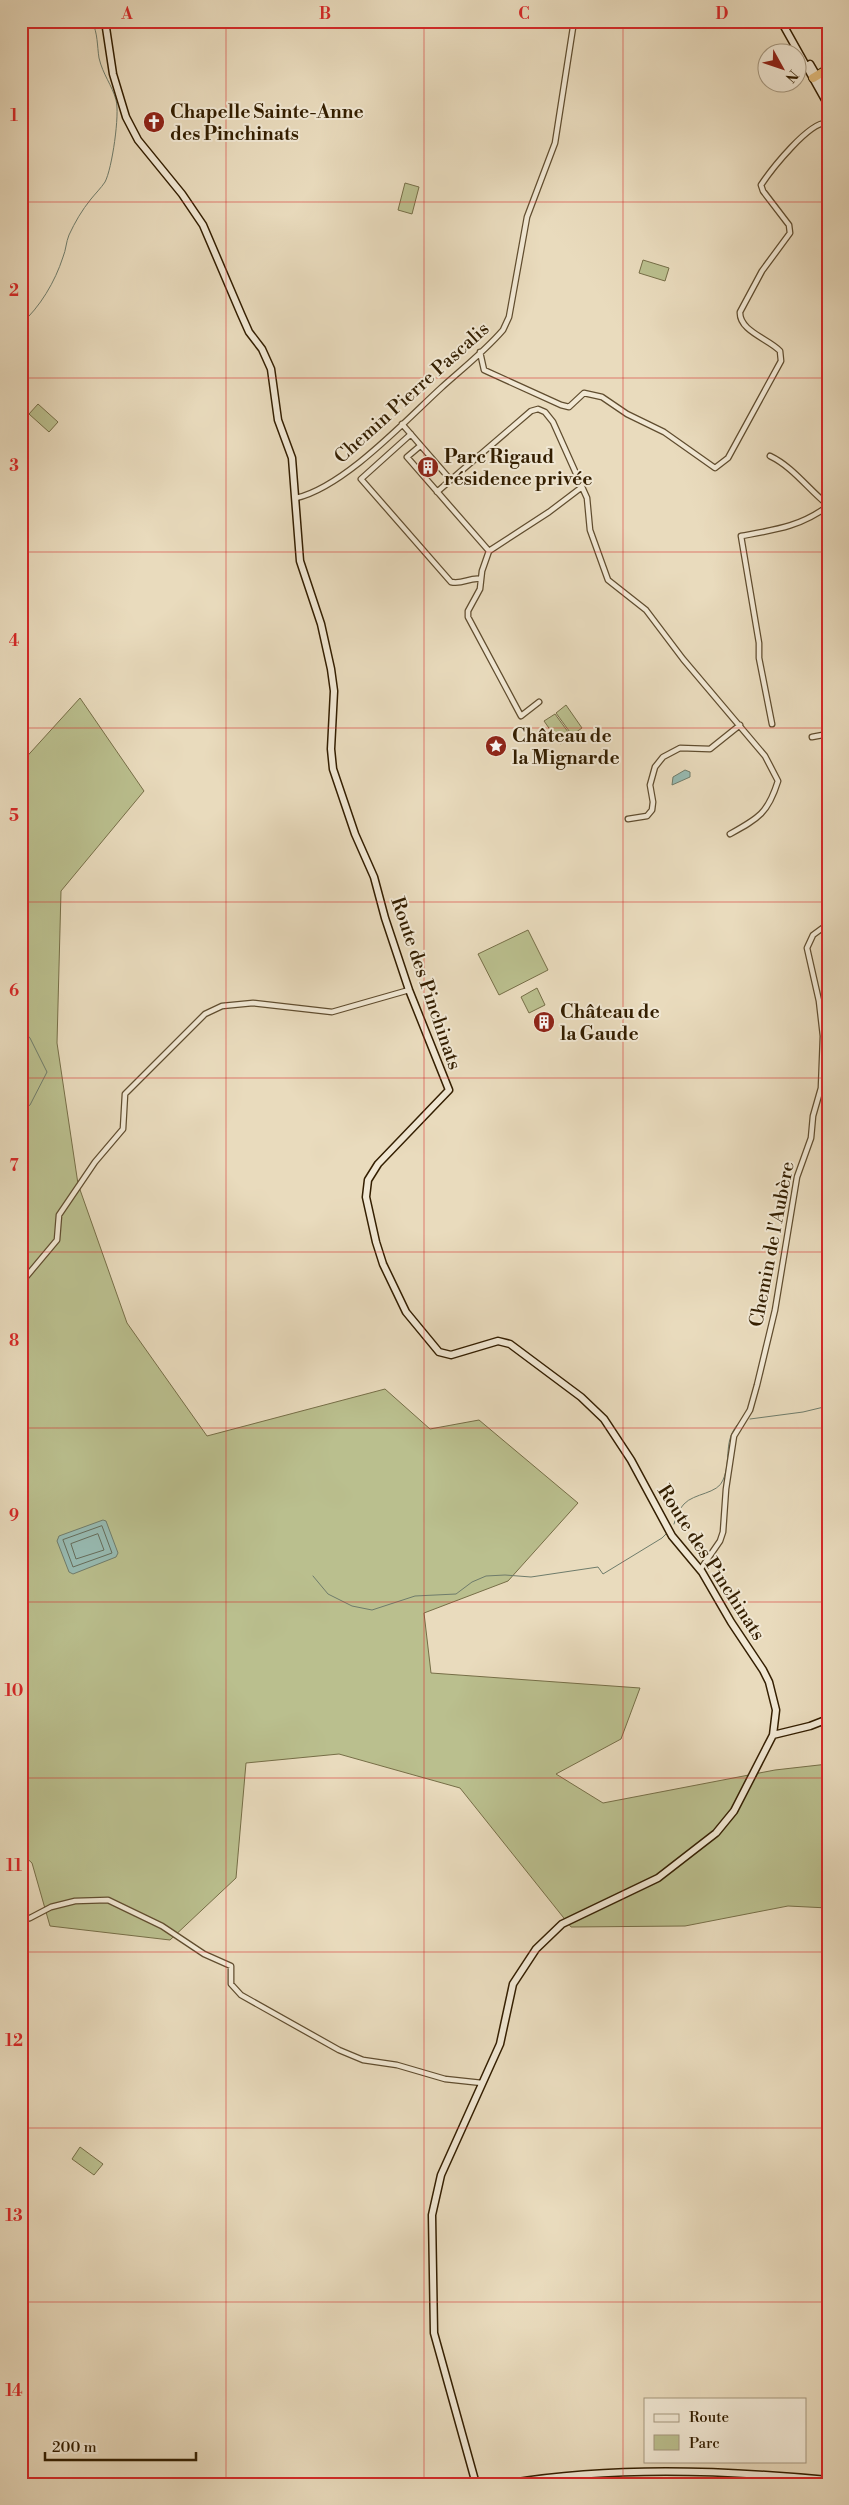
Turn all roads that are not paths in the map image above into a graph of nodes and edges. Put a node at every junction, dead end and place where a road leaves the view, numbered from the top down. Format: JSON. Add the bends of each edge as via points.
{"nodes":[{"id":1,"x":105,"y":21,"type":"edge"},
{"id":2,"x":574,"y":21,"type":"edge"},
{"id":3,"x":781,"y":21,"type":"edge"},
{"id":4,"x":828,"y":69,"type":"edge"},
{"id":5,"x":828,"y":75,"type":"edge"},
{"id":6,"x":828,"y":79,"type":"edge"},
{"id":7,"x":816,"y":80,"type":"junction"},
{"id":8,"x":828,"y":95,"type":"edge"},
{"id":9,"x":828,"y":105,"type":"edge"},
{"id":10,"x":828,"y":123,"type":"edge"},
{"id":11,"x":480,"y":352,"type":"junction"},
{"id":12,"x":402,"y":424,"type":"junction"},
{"id":13,"x":411,"y":434,"type":"junction"},
{"id":14,"x":420,"y":446,"type":"junction"},
{"id":15,"x":770,"y":456,"type":"dead end"},
{"id":16,"x":454,"y":478,"type":"junction"},
{"id":17,"x":582,"y":487,"type":"junction"},
{"id":18,"x":437,"y":492,"type":"junction"},
{"id":19,"x":296,"y":498,"type":"junction"},
{"id":20,"x":828,"y":506,"type":"edge"},
{"id":21,"x":489,"y":551,"type":"junction"},
{"id":22,"x":480,"y":579,"type":"junction"},
{"id":23,"x":539,"y":702,"type":"dead end"},
{"id":24,"x":772,"y":724,"type":"dead end"},
{"id":25,"x":740,"y":725,"type":"junction"},
{"id":26,"x":828,"y":734,"type":"edge"},
{"id":27,"x":812,"y":737,"type":"dead end"},
{"id":28,"x":628,"y":819,"type":"dead end"},
{"id":29,"x":730,"y":834,"type":"dead end"},
{"id":30,"x":828,"y":924,"type":"edge"},
{"id":31,"x":409,"y":990,"type":"junction"},
{"id":32,"x":21,"y":1283,"type":"edge"},
{"id":33,"x":700,"y":1570,"type":"junction"},
{"id":34,"x":828,"y":1719,"type":"edge"},
{"id":35,"x":773,"y":1734,"type":"junction"},
{"id":36,"x":21,"y":1920,"type":"edge"},
{"id":37,"x":482,"y":2083,"type":"junction"},
{"id":38,"x":828,"y":2480,"type":"edge"},
{"id":39,"x":476,"y":2484,"type":"edge"},
{"id":40,"x":505,"y":2484,"type":"edge"}],
"edges":[{"from":1,"to":19,"type":"street","name":"Route des Pinchinats","via":[[113,74],[126,117],[138,140],[203,225],[249,332],[271,369],[278,420],[292,458]]},
{"from":2,"to":11,"type":"street","name":"Chemin Pierre Pascalis","via":[[556,143],[524,225],[509,317],[503,330]]},
{"from":3,"to":7,"type":"street"},
{"from":4,"to":7,"type":"highway"},
{"from":5,"to":7,"type":"street"},
{"from":6,"to":7,"type":"street"},
{"from":7,"to":8,"type":"street"},
{"from":7,"to":9,"type":"street"},
{"from":10,"to":11,"type":"street","via":[[822,122],[812,128],[769,172],[762,185],[763,191],[789,225],[790,233],[762,271],[740,317],[744,324],[780,351],[781,360],[728,458],[715,468],[676,440],[602,397],[584,393],[569,407],[484,370]]},
{"from":11,"to":12,"type":"street","name":"Chemin Pierre Pascalis"},
{"from":12,"to":13,"type":"street"},
{"from":12,"to":19,"type":"street","name":"Chemin Pierre Pascalis","via":[[330,484]]},
{"from":13,"to":14,"type":"street"},
{"from":13,"to":22,"type":"street","via":[[361,478],[452,582]]},
{"from":14,"to":16,"type":"street","via":[[449,478]]},
{"from":14,"to":18,"type":"street","via":[[408,457]]},
{"from":15,"to":20,"type":"street","via":[[784,464]]},
{"from":16,"to":17,"type":"street","via":[[538,408],[553,422]]},
{"from":16,"to":18,"type":"street"},
{"from":17,"to":21,"type":"street"},
{"from":17,"to":25,"type":"street","via":[[587,498],[590,530],[608,580],[646,610],[683,660]]},
{"from":18,"to":21,"type":"street"},
{"from":19,"to":31,"type":"street","name":"Route des Pinchinats","via":[[300,561],[321,624],[334,691],[333,769],[355,834],[374,877]]},
{"from":20,"to":24,"type":"street","via":[[796,525],[741,536]]},
{"from":21,"to":22,"type":"street"},
{"from":22,"to":23,"type":"street","via":[[478,594],[468,611],[471,626],[521,716]]},
{"from":25,"to":28,"type":"street","via":[[710,749],[680,748],[663,757],[650,785],[652,810],[646,816]]},
{"from":25,"to":29,"type":"street","via":[[765,756],[778,781],[765,812]]},
{"from":26,"to":27,"type":"street"},
{"from":30,"to":33,"type":"street","name":"Chemin de l'Aubère","via":[[813,935],[807,948],[823,1036],[821,1088],[811,1138],[797,1177],[775,1310],[757,1385],[750,1410],[734,1436],[724,1532]]},
{"from":31,"to":32,"type":"street","via":[[332,1012],[252,1003],[222,1006],[205,1014],[125,1094],[122,1129],[59,1215],[57,1240]]},
{"from":31,"to":33,"type":"street","name":"Route des Pinchinats","via":[[449,1090],[378,1164],[368,1180],[366,1189],[376,1242],[398,1297],[406,1312],[439,1352],[451,1355],[502,1341],[581,1397],[604,1419],[621,1443],[672,1536]]},
{"from":33,"to":35,"type":"street","name":"Route des Pinchinats","via":[[769,1682],[776,1710]]},
{"from":34,"to":35,"type":"street"},
{"from":35,"to":37,"type":"street","name":"Route des Pinchinats","via":[[734,1811],[716,1832],[658,1878],[562,1924],[536,1949],[512,1984],[500,2044]]},
{"from":36,"to":37,"type":"street","via":[[75,1900],[108,1900],[162,1926],[204,1954],[230,1966],[232,1984],[240,1995],[339,2050],[363,2060],[397,2065],[445,2079]]},
{"from":37,"to":39,"type":"street","name":"Route des Pinchinats","via":[[441,2175],[432,2215],[434,2334]]},
{"from":38,"to":40,"type":"street","via":[[722,2472],[612,2474]]}]}
